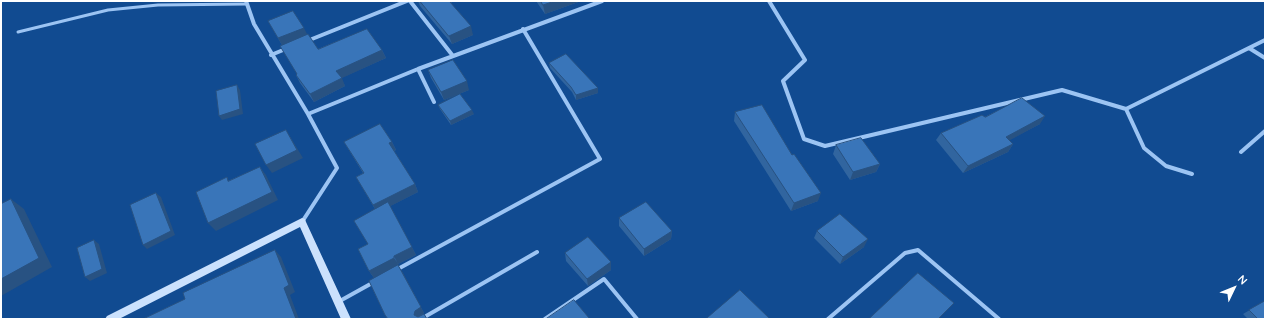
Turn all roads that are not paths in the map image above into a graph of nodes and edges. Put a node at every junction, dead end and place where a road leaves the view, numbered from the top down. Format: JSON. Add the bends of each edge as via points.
{"nodes":[{"id":1,"x":407,"y":1,"type":"edge"},
{"id":2,"x":410,"y":1,"type":"edge"},
{"id":3,"x":602,"y":1,"type":"edge"},
{"id":4,"x":769,"y":1,"type":"edge"},
{"id":5,"x":246,"y":2,"type":"edge"},
{"id":6,"x":523,"y":29,"type":"junction"},
{"id":7,"x":18,"y":32,"type":"dead end"},
{"id":8,"x":1265,"y":40,"type":"edge"},
{"id":9,"x":300,"y":43,"type":"edge"},
{"id":10,"x":293,"y":46,"type":"edge"},
{"id":11,"x":1249,"y":48,"type":"junction"},
{"id":12,"x":271,"y":54,"type":"junction"},
{"id":13,"x":453,"y":56,"type":"junction"},
{"id":14,"x":1265,"y":58,"type":"edge"},
{"id":15,"x":418,"y":69,"type":"junction"},
{"id":16,"x":434,"y":102,"type":"dead end"},
{"id":17,"x":1126,"y":108,"type":"junction"},
{"id":18,"x":308,"y":114,"type":"junction"},
{"id":19,"x":1265,"y":132,"type":"edge"},
{"id":20,"x":1241,"y":152,"type":"dead end"},
{"id":21,"x":1192,"y":174,"type":"dead end"},
{"id":22,"x":302,"y":222,"type":"junction"},
{"id":23,"x":537,"y":252,"type":"dead end"},
{"id":24,"x":393,"y":272,"type":"edge"},
{"id":25,"x":380,"y":279,"type":"edge"},
{"id":26,"x":338,"y":302,"type":"junction"},
{"id":27,"x":110,"y":319,"type":"edge"},
{"id":28,"x":346,"y":319,"type":"edge"},
{"id":29,"x":422,"y":319,"type":"edge"},
{"id":30,"x":545,"y":319,"type":"edge"},
{"id":31,"x":637,"y":319,"type":"edge"},
{"id":32,"x":828,"y":319,"type":"edge"},
{"id":33,"x":999,"y":319,"type":"edge"}],
"edges":[{"from":1,"to":9,"type":"street"},
{"from":2,"to":13,"type":"street"},
{"from":3,"to":6,"type":"street"},
{"from":4,"to":17,"type":"street","via":[[805,60],[783,81],[804,139],[825,146],[1062,90]]},
{"from":5,"to":7,"type":"lane","via":[[158,5],[108,10]]},
{"from":5,"to":12,"type":"street","via":[[254,24]]},
{"from":6,"to":13,"type":"street"},
{"from":6,"to":24,"type":"street","via":[[600,159]]},
{"from":8,"to":11,"type":"street"},
{"from":10,"to":12,"type":"street"},
{"from":11,"to":14,"type":"street"},
{"from":11,"to":17,"type":"street"},
{"from":12,"to":18,"type":"street"},
{"from":13,"to":15,"type":"street"},
{"from":15,"to":16,"type":"street"},
{"from":15,"to":18,"type":"street"},
{"from":17,"to":21,"type":"street","via":[[1144,148],[1166,166]]},
{"from":18,"to":22,"type":"street","via":[[337,168]]},
{"from":19,"to":20,"type":"street"},
{"from":22,"to":26,"type":"street"},
{"from":22,"to":27,"type":"street"},
{"from":23,"to":29,"type":"street"},
{"from":25,"to":26,"type":"street"},
{"from":26,"to":28,"type":"street"},
{"from":30,"to":31,"type":"street","via":[[604,279]]},
{"from":32,"to":33,"type":"street","via":[[905,253],[918,250]]}]}
